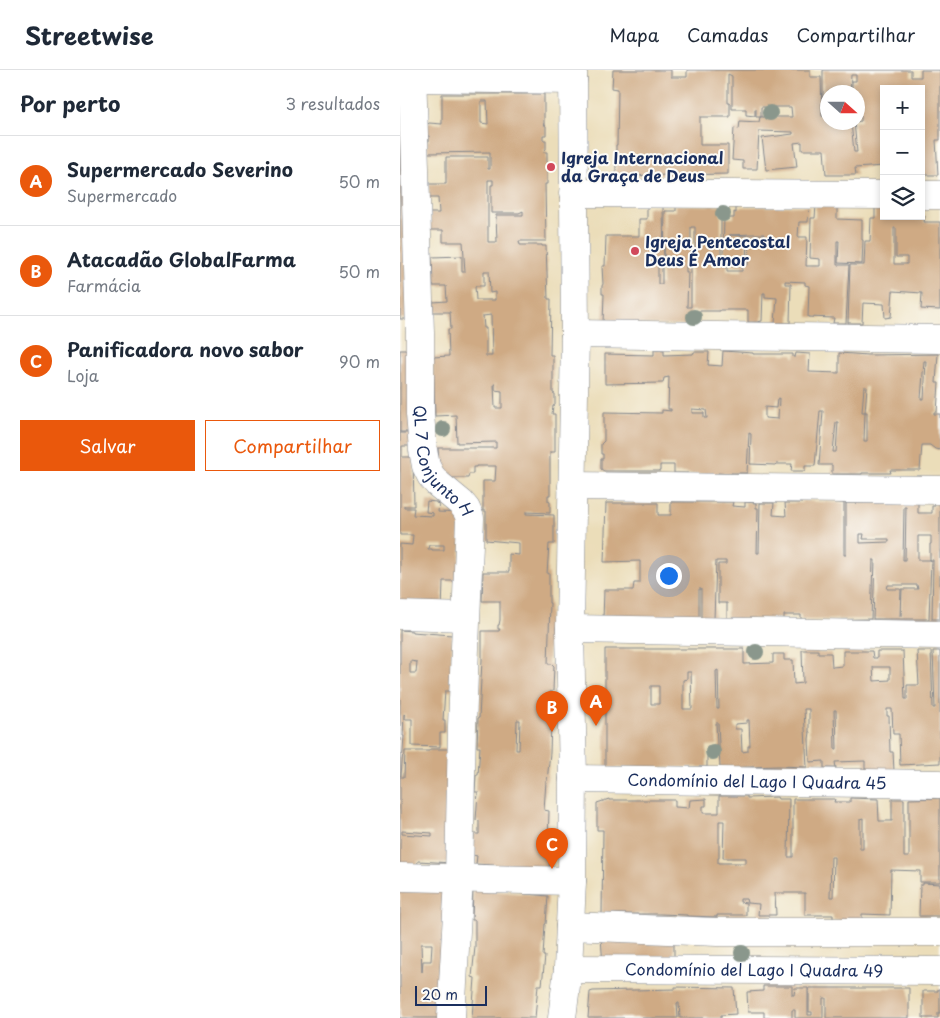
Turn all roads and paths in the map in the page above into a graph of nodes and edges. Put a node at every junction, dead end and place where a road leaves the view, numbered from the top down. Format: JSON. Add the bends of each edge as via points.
{"nodes":[{"id":1,"x":412,"y":74,"type":"edge"},
{"id":2,"x":573,"y":75,"type":"edge"},
{"id":3,"x":573,"y":193,"type":"junction"},
{"id":4,"x":880,"y":195,"type":"edge"},
{"id":5,"x":925,"y":195,"type":"edge"},
{"id":6,"x":940,"y":196,"type":"edge"},
{"id":7,"x":410,"y":332,"type":"edge"},
{"id":8,"x":575,"y":334,"type":"junction"},
{"id":9,"x":940,"y":339,"type":"edge"},
{"id":10,"x":572,"y":486,"type":"junction"},
{"id":11,"x":940,"y":490,"type":"edge"},
{"id":12,"x":400,"y":615,"type":"edge"},
{"id":13,"x":465,"y":617,"type":"junction"},
{"id":14,"x":570,"y":629,"type":"junction"},
{"id":15,"x":940,"y":635,"type":"edge"},
{"id":16,"x":573,"y":779,"type":"junction"},
{"id":17,"x":940,"y":784,"type":"edge"},
{"id":18,"x":400,"y":876,"type":"edge"},
{"id":19,"x":459,"y":879,"type":"junction"},
{"id":20,"x":572,"y":882,"type":"junction"},
{"id":21,"x":570,"y":926,"type":"junction"},
{"id":22,"x":940,"y":932,"type":"edge"},
{"id":23,"x":568,"y":968,"type":"junction"},
{"id":24,"x":940,"y":971,"type":"edge"},
{"id":25,"x":451,"y":1018,"type":"edge"},
{"id":26,"x":562,"y":1018,"type":"edge"}],
"edges":[{"from":1,"to":2,"type":"street"},
{"from":1,"to":7,"type":"street","name":"QL 7 Conjunto H"},
{"from":2,"to":3,"type":"street"},
{"from":3,"to":4,"type":"street"},
{"from":3,"to":8,"type":"street"},
{"from":5,"to":6,"type":"street"},
{"from":7,"to":13,"type":"street","name":"QL 7 Conjunto H","via":[[426,466],[431,476],[466,509],[470,518]]},
{"from":8,"to":9,"type":"street"},
{"from":8,"to":10,"type":"street"},
{"from":10,"to":11,"type":"street"},
{"from":10,"to":14,"type":"street"},
{"from":12,"to":13,"type":"street"},
{"from":13,"to":19,"type":"street","name":"QL 7 Conjunto H"},
{"from":14,"to":15,"type":"street"},
{"from":14,"to":16,"type":"street"},
{"from":16,"to":17,"type":"street","name":"Condomínio del Lago I Quadra 45"},
{"from":16,"to":20,"type":"street"},
{"from":18,"to":19,"type":"street"},
{"from":19,"to":20,"type":"street"},
{"from":19,"to":25,"type":"street","name":"QL 7 Conjunto H"},
{"from":20,"to":21,"type":"street"},
{"from":21,"to":22,"type":"street","via":[[716,932]]},
{"from":21,"to":23,"type":"street"},
{"from":23,"to":24,"type":"street","name":"Condomínio del Lago I Quadra 49"},
{"from":23,"to":26,"type":"street"}]}
